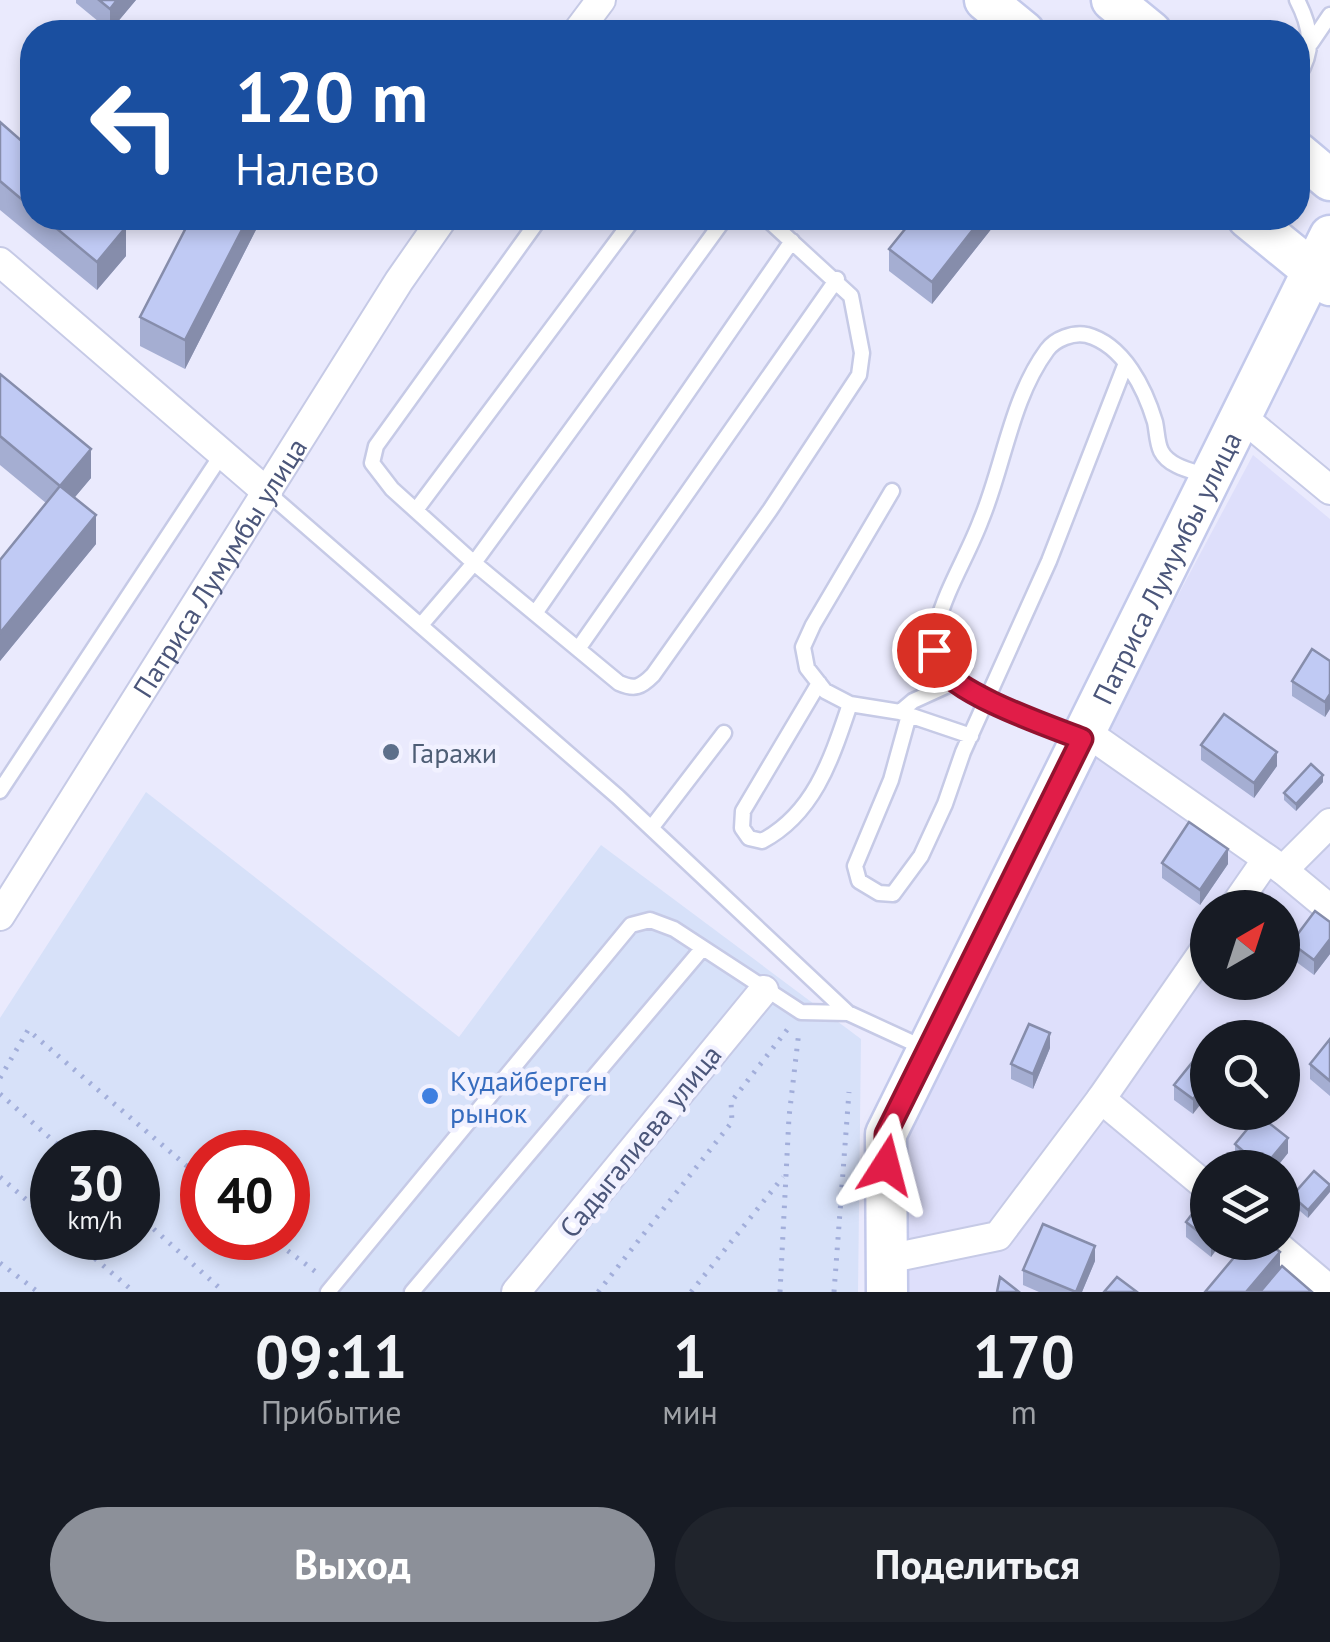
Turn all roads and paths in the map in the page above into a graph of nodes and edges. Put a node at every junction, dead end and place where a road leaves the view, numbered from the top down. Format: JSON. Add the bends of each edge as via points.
{"nodes":[{"id":1,"x":602,"y":0,"type":"edge"},
{"id":2,"x":985,"y":0,"type":"edge"},
{"id":3,"x":1112,"y":0,"type":"edge"},
{"id":4,"x":1330,"y":15,"type":"edge"},
{"id":5,"x":586,"y":20,"type":"edge"},
{"id":6,"x":1009,"y":20,"type":"edge"},
{"id":7,"x":1136,"y":20,"type":"edge"},
{"id":8,"x":1310,"y":38,"type":"edge"},
{"id":9,"x":1311,"y":42,"type":"junction"},
{"id":10,"x":1310,"y":47,"type":"edge"},
{"id":11,"x":1310,"y":163,"type":"edge"},
{"id":12,"x":1330,"y":180,"type":"edge"},
{"id":13,"x":435,"y":230,"type":"edge"},
{"id":14,"x":531,"y":230,"type":"edge"},
{"id":15,"x":625,"y":230,"type":"edge"},
{"id":16,"x":716,"y":230,"type":"edge"},
{"id":17,"x":780,"y":230,"type":"edge"},
{"id":18,"x":1268,"y":230,"type":"edge"},
{"id":19,"x":792,"y":241,"type":"junction"},
{"id":20,"x":0,"y":262,"type":"edge"},
{"id":21,"x":1324,"y":264,"type":"edge"},
{"id":22,"x":836,"y":279,"type":"junction"},
{"id":23,"x":1126,"y":362,"type":"junction"},
{"id":24,"x":1242,"y":417,"type":"junction"},
{"id":25,"x":222,"y":454,"type":"junction"},
{"id":26,"x":1211,"y":478,"type":"junction"},
{"id":27,"x":1330,"y":490,"type":"edge"},
{"id":28,"x":892,"y":491,"type":"dead end"},
{"id":29,"x":268,"y":494,"type":"junction"},
{"id":30,"x":416,"y":510,"type":"junction"},
{"id":31,"x":474,"y":564,"type":"junction"},
{"id":32,"x":536,"y":612,"type":"junction"},
{"id":33,"x":421,"y":625,"type":"junction"},
{"id":34,"x":578,"y":649,"type":"junction"},
{"id":35,"x":956,"y":681,"type":"junction"},
{"id":36,"x":819,"y":682,"type":"junction"},
{"id":37,"x":988,"y":699,"type":"junction"},
{"id":38,"x":850,"y":704,"type":"junction"},
{"id":39,"x":904,"y":714,"type":"junction"},
{"id":40,"x":724,"y":733,"type":"dead end"},
{"id":41,"x":1084,"y":735,"type":"junction"},
{"id":42,"x":971,"y":736,"type":"junction"},
{"id":43,"x":0,"y":791,"type":"edge"},
{"id":44,"x":1330,"y":824,"type":"edge"},
{"id":45,"x":652,"y":827,"type":"junction"},
{"id":46,"x":1275,"y":865,"type":"junction"},
{"id":47,"x":1251,"y":890,"type":"edge"},
{"id":48,"x":1330,"y":910,"type":"edge"},
{"id":49,"x":0,"y":916,"type":"edge"},
{"id":50,"x":702,"y":949,"type":"junction"},
{"id":51,"x":1190,"y":970,"type":"edge"},
{"id":52,"x":764,"y":990,"type":"junction"},
{"id":53,"x":801,"y":1012,"type":"junction"},
{"id":54,"x":848,"y":1013,"type":"junction"},
{"id":55,"x":927,"y":1050,"type":"junction"},
{"id":56,"x":0,"y":1078,"type":"edge"},
{"id":57,"x":849,"y":1092,"type":"dead end"},
{"id":58,"x":0,"y":1094,"type":"edge"},
{"id":59,"x":1101,"y":1099,"type":"junction"},
{"id":60,"x":41,"y":1130,"type":"edge"},
{"id":61,"x":180,"y":1160,"type":"edge"},
{"id":62,"x":1190,"y":1173,"type":"edge"},
{"id":63,"x":786,"y":1175,"type":"junction"},
{"id":64,"x":0,"y":1176,"type":"edge"},
{"id":65,"x":30,"y":1203,"type":"edge"},
{"id":66,"x":160,"y":1235,"type":"edge"},
{"id":67,"x":97,"y":1260,"type":"edge"},
{"id":68,"x":296,"y":1260,"type":"edge"},
{"id":69,"x":1294,"y":1260,"type":"edge"},
{"id":70,"x":0,"y":1263,"type":"edge"},
{"id":71,"x":887,"y":1276,"type":"edge"},
{"id":72,"x":330,"y":1289,"type":"edge"},
{"id":73,"x":778,"y":1290,"type":"edge"},
{"id":74,"x":1330,"y":1290,"type":"edge"},
{"id":75,"x":38,"y":1292,"type":"edge"},
{"id":76,"x":134,"y":1292,"type":"edge"},
{"id":77,"x":224,"y":1292,"type":"edge"},
{"id":78,"x":412,"y":1292,"type":"edge"},
{"id":79,"x":516,"y":1292,"type":"edge"},
{"id":80,"x":598,"y":1292,"type":"edge"},
{"id":81,"x":692,"y":1292,"type":"edge"},
{"id":82,"x":834,"y":1292,"type":"edge"}],
"edges":[{"from":1,"to":5,"type":"street"},
{"from":2,"to":6,"type":"street"},
{"from":3,"to":7,"type":"street"},
{"from":4,"to":9,"type":"lane"},
{"from":8,"to":9,"type":"lane"},
{"from":9,"to":10,"type":"lane"},
{"from":11,"to":12,"type":"street"},
{"from":13,"to":29,"type":"street","name":"Патриса Лумумбы улица"},
{"from":14,"to":30,"type":"lane","via":[[376,446],[372,463]]},
{"from":15,"to":30,"type":"lane"},
{"from":16,"to":31,"type":"lane"},
{"from":17,"to":19,"type":"lane"},
{"from":18,"to":21,"type":"street"},
{"from":19,"to":22,"type":"lane"},
{"from":19,"to":32,"type":"lane"},
{"from":20,"to":25,"type":"street"},
{"from":21,"to":24,"type":"street","name":"Патриса Лумумбы улица"},
{"from":22,"to":34,"type":"lane"},
{"from":22,"to":34,"type":"lane","via":[[852,296],[858,321],[859,375],[760,525],[642,686],[619,683]]},
{"from":23,"to":26,"type":"lane","via":[[1146,396],[1162,452]]},
{"from":23,"to":35,"type":"lane","via":[[1085,334],[1048,347],[936,626],[939,666]]},
{"from":23,"to":37,"type":"lane"},
{"from":24,"to":26,"type":"street","name":"Патриса Лумумбы улица"},
{"from":24,"to":27,"type":"street"},
{"from":25,"to":29,"type":"street"},
{"from":25,"to":43,"type":"lane"},
{"from":26,"to":41,"type":"street","name":"Патриса Лумумбы улица"},
{"from":28,"to":36,"type":"lane","via":[[803,647],[807,668]]},
{"from":29,"to":33,"type":"lane"},
{"from":29,"to":49,"type":"street","name":"Патриса Лумумбы улица"},
{"from":30,"to":31,"type":"lane"},
{"from":31,"to":32,"type":"lane"},
{"from":31,"to":33,"type":"lane"},
{"from":32,"to":34,"type":"lane"},
{"from":33,"to":45,"type":"lane"},
{"from":35,"to":37,"type":"lane"},
{"from":35,"to":39,"type":"lane","via":[[913,702]]},
{"from":36,"to":38,"type":"lane"},
{"from":36,"to":38,"type":"lane","via":[[742,811],[749,838],[762,841],[779,832],[804,808],[830,762]]},
{"from":37,"to":41,"type":"lane"},
{"from":37,"to":42,"type":"lane"},
{"from":38,"to":39,"type":"lane"},
{"from":39,"to":42,"type":"lane"},
{"from":39,"to":42,"type":"lane","via":[[891,780],[855,866],[859,881],[878,894],[893,894],[921,856]]},
{"from":40,"to":45,"type":"lane"},
{"from":41,"to":46,"type":"street"},
{"from":41,"to":55,"type":"street","name":"Патриса Лумумбы улица"},
{"from":44,"to":46,"type":"street"},
{"from":45,"to":54,"type":"lane"},
{"from":46,"to":47,"type":"street"},
{"from":46,"to":48,"type":"street"},
{"from":50,"to":52,"type":"lane"},
{"from":50,"to":72,"type":"lane","via":[[650,920],[631,925]]},
{"from":50,"to":78,"type":"lane"},
{"from":51,"to":59,"type":"street"},
{"from":52,"to":53,"type":"lane"},
{"from":52,"to":79,"type":"street","name":"Садыгалиева улица"},
{"from":53,"to":54,"type":"lane"},
{"from":53,"to":63,"type":"path"},
{"from":53,"to":80,"type":"path","via":[[731,1102],[732,1122]]},
{"from":54,"to":55,"type":"lane"},
{"from":55,"to":71,"type":"street","name":"Патриса Лумумбы улица","via":[[886,1134]]},
{"from":56,"to":61,"type":"path","via":[[28,1030]]},
{"from":57,"to":82,"type":"path"},
{"from":58,"to":60,"type":"path"},
{"from":59,"to":62,"type":"street"},
{"from":59,"to":71,"type":"street","via":[[998,1236]]},
{"from":63,"to":73,"type":"path"},
{"from":63,"to":81,"type":"path"},
{"from":64,"to":65,"type":"path"},
{"from":66,"to":77,"type":"path"},
{"from":67,"to":76,"type":"path"},
{"from":68,"to":72,"type":"path"},
{"from":69,"to":74,"type":"street"},
{"from":70,"to":75,"type":"path"}]}
